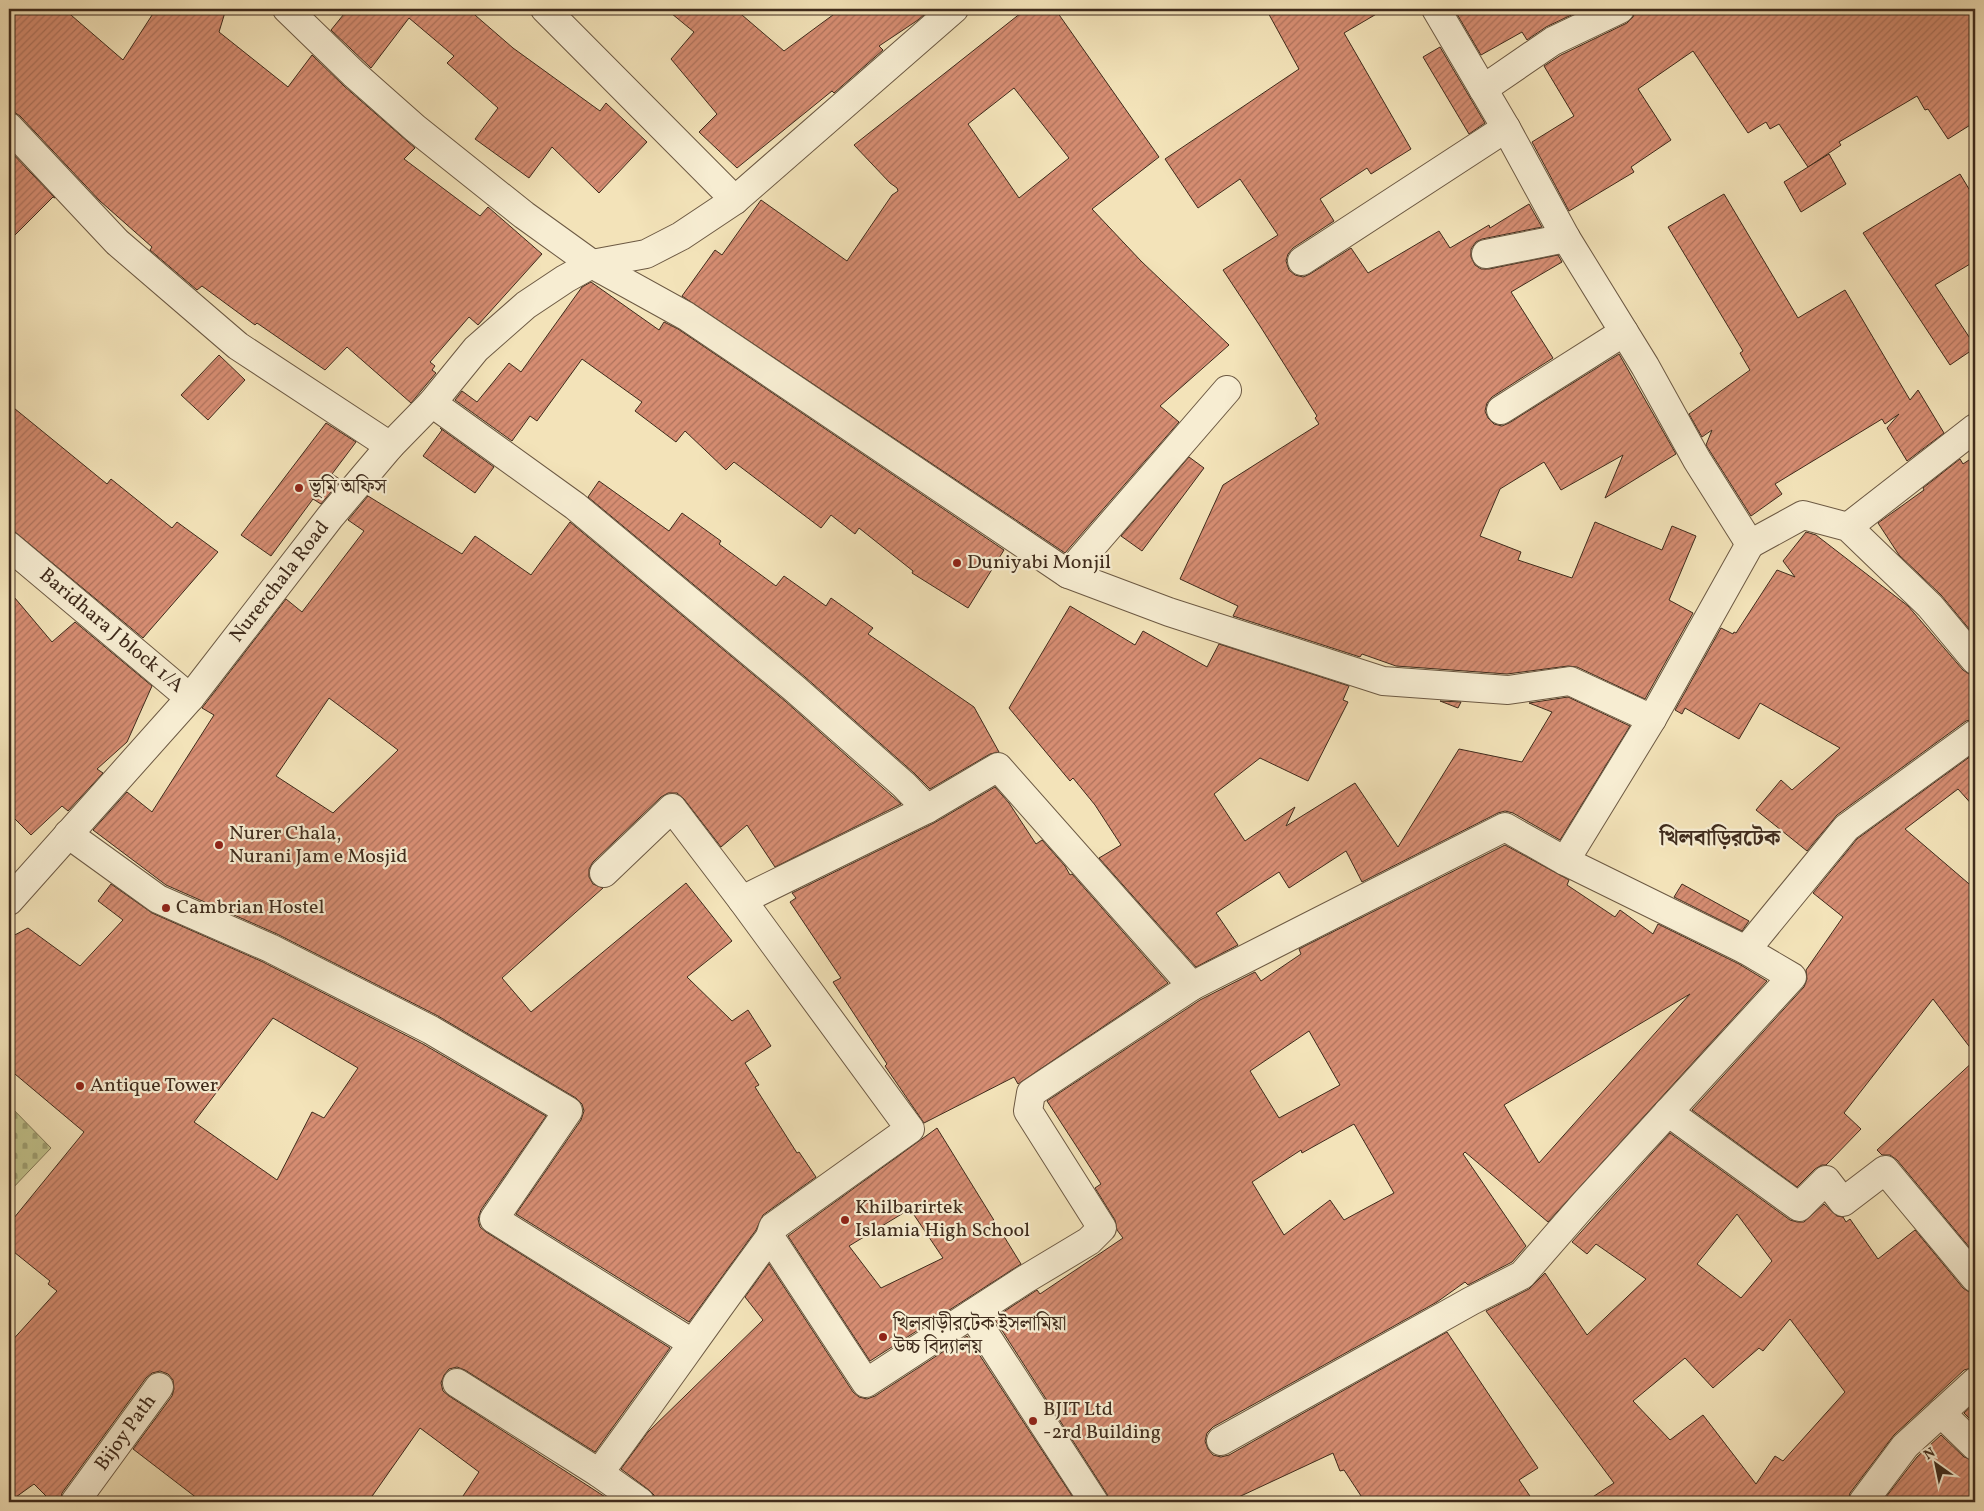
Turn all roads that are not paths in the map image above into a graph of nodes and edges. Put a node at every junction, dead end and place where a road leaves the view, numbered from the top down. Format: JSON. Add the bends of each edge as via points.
{"nodes":[{"id":1,"x":287,"y":9,"type":"edge"},
{"id":2,"x":545,"y":9,"type":"edge"},
{"id":3,"x":954,"y":9,"type":"edge"},
{"id":4,"x":1436,"y":9,"type":"edge"},
{"id":5,"x":1620,"y":9,"type":"edge"},
{"id":6,"x":1483,"y":89,"type":"junction"},
{"id":7,"x":9,"y":127,"type":"edge"},
{"id":8,"x":1506,"y":128,"type":"junction"},
{"id":9,"x":735,"y":200,"type":"junction"},
{"id":10,"x":1566,"y":238,"type":"junction"},
{"id":11,"x":1486,"y":254,"type":"dead end"},
{"id":12,"x":1302,"y":261,"type":"dead end"},
{"id":13,"x":592,"y":264,"type":"junction"},
{"id":14,"x":1624,"y":332,"type":"junction"},
{"id":15,"x":1227,"y":390,"type":"dead end"},
{"id":16,"x":432,"y":403,"type":"junction"},
{"id":17,"x":1501,"y":410,"type":"dead end"},
{"id":18,"x":1975,"y":428,"type":"edge"},
{"id":19,"x":390,"y":446,"type":"junction"},
{"id":20,"x":1848,"y":527,"type":"junction"},
{"id":21,"x":1750,"y":544,"type":"junction"},
{"id":22,"x":9,"y":546,"type":"edge"},
{"id":23,"x":1068,"y":574,"type":"junction"},
{"id":24,"x":1975,"y":660,"type":"edge"},
{"id":25,"x":190,"y":698,"type":"junction"},
{"id":26,"x":1652,"y":719,"type":"junction"},
{"id":27,"x":1975,"y":734,"type":"edge"},
{"id":28,"x":927,"y":809,"type":"junction"},
{"id":29,"x":68,"y":834,"type":"junction"},
{"id":30,"x":1565,"y":862,"type":"junction"},
{"id":31,"x":604,"y":873,"type":"dead end"},
{"id":32,"x":742,"y":900,"type":"junction"},
{"id":33,"x":9,"y":901,"type":"edge"},
{"id":34,"x":1746,"y":950,"type":"junction"},
{"id":35,"x":1192,"y":986,"type":"junction"},
{"id":36,"x":1668,"y":1112,"type":"junction"},
{"id":37,"x":770,"y":1237,"type":"junction"},
{"id":38,"x":1975,"y":1278,"type":"edge"},
{"id":39,"x":972,"y":1314,"type":"junction"},
{"id":40,"x":692,"y":1343,"type":"junction"},
{"id":41,"x":1975,"y":1382,"type":"edge"},
{"id":42,"x":457,"y":1384,"type":"dead end"},
{"id":43,"x":159,"y":1387,"type":"dead end"},
{"id":44,"x":1941,"y":1413,"type":"junction"},
{"id":45,"x":1221,"y":1441,"type":"dead end"},
{"id":46,"x":1975,"y":1446,"type":"edge"},
{"id":47,"x":599,"y":1473,"type":"junction"},
{"id":48,"x":75,"y":1502,"type":"edge"},
{"id":49,"x":640,"y":1502,"type":"edge"},
{"id":50,"x":1094,"y":1502,"type":"edge"},
{"id":51,"x":1864,"y":1502,"type":"edge"}],
"edges":[{"from":1,"to":13,"type":"street","via":[[415,128],[524,215]]},
{"from":2,"to":9,"type":"street"},
{"from":3,"to":9,"type":"street","name":"Nurerchala Road"},
{"from":4,"to":6,"type":"street"},
{"from":5,"to":6,"type":"street","via":[[1553,41]]},
{"from":6,"to":8,"type":"street"},
{"from":7,"to":19,"type":"street","via":[[117,242],[238,346]]},
{"from":8,"to":10,"type":"street"},
{"from":8,"to":12,"type":"street"},
{"from":9,"to":13,"type":"street","name":"Nurerchala Road","via":[[681,236],[646,254]]},
{"from":10,"to":11,"type":"street"},
{"from":10,"to":14,"type":"street"},
{"from":13,"to":16,"type":"street","name":"Nurerchala Road","via":[[526,305],[476,349]]},
{"from":13,"to":23,"type":"street","via":[[686,316]]},
{"from":14,"to":17,"type":"street"},
{"from":14,"to":21,"type":"street","via":[[1697,460]]},
{"from":15,"to":23,"type":"street"},
{"from":16,"to":19,"type":"street","name":"Nurerchala Road"},
{"from":16,"to":28,"type":"street","via":[[575,506],[795,689]]},
{"from":18,"to":20,"type":"street"},
{"from":19,"to":25,"type":"street","name":"Nurerchala Road","via":[[330,516]]},
{"from":20,"to":21,"type":"street","via":[[1803,515]]},
{"from":20,"to":24,"type":"street","via":[[1930,606]]},
{"from":21,"to":26,"type":"street"},
{"from":22,"to":25,"type":"street","name":"Baridhara J block 1/A"},
{"from":23,"to":26,"type":"street","via":[[1169,612],[1384,681],[1508,690],[1570,681]]},
{"from":25,"to":29,"type":"street","name":"Nurerchala Road"},
{"from":26,"to":30,"type":"street"},
{"from":27,"to":34,"type":"street","via":[[1846,828]]},
{"from":28,"to":32,"type":"street"},
{"from":28,"to":35,"type":"street","via":[[998,766]]},
{"from":29,"to":33,"type":"street","name":"Nurerchala Road"},
{"from":29,"to":40,"type":"street","via":[[158,899],[270,948],[422,1026],[568,1111],[494,1219]]},
{"from":30,"to":34,"type":"street"},
{"from":30,"to":35,"type":"street","via":[[1504,827]]},
{"from":31,"to":32,"type":"street","via":[[672,808]]},
{"from":32,"to":37,"type":"street","via":[[910,1129],[772,1227]]},
{"from":34,"to":36,"type":"street","via":[[1792,977]]},
{"from":35,"to":39,"type":"street","via":[[1031,1093],[1028,1111],[1102,1228],[1089,1241]]},
{"from":36,"to":38,"type":"street","via":[[1799,1207],[1826,1180],[1843,1202],[1885,1170]]},
{"from":36,"to":45,"type":"street","via":[[1522,1275]]},
{"from":37,"to":39,"type":"street","via":[[866,1383]]},
{"from":37,"to":40,"type":"street"},
{"from":39,"to":50,"type":"street"},
{"from":40,"to":47,"type":"street"},
{"from":41,"to":44,"type":"street"},
{"from":42,"to":47,"type":"street"},
{"from":43,"to":48,"type":"street","name":"Bijoy Path"},
{"from":44,"to":46,"type":"street"},
{"from":44,"to":51,"type":"street","via":[[1904,1446]]},
{"from":47,"to":49,"type":"street"}]}
